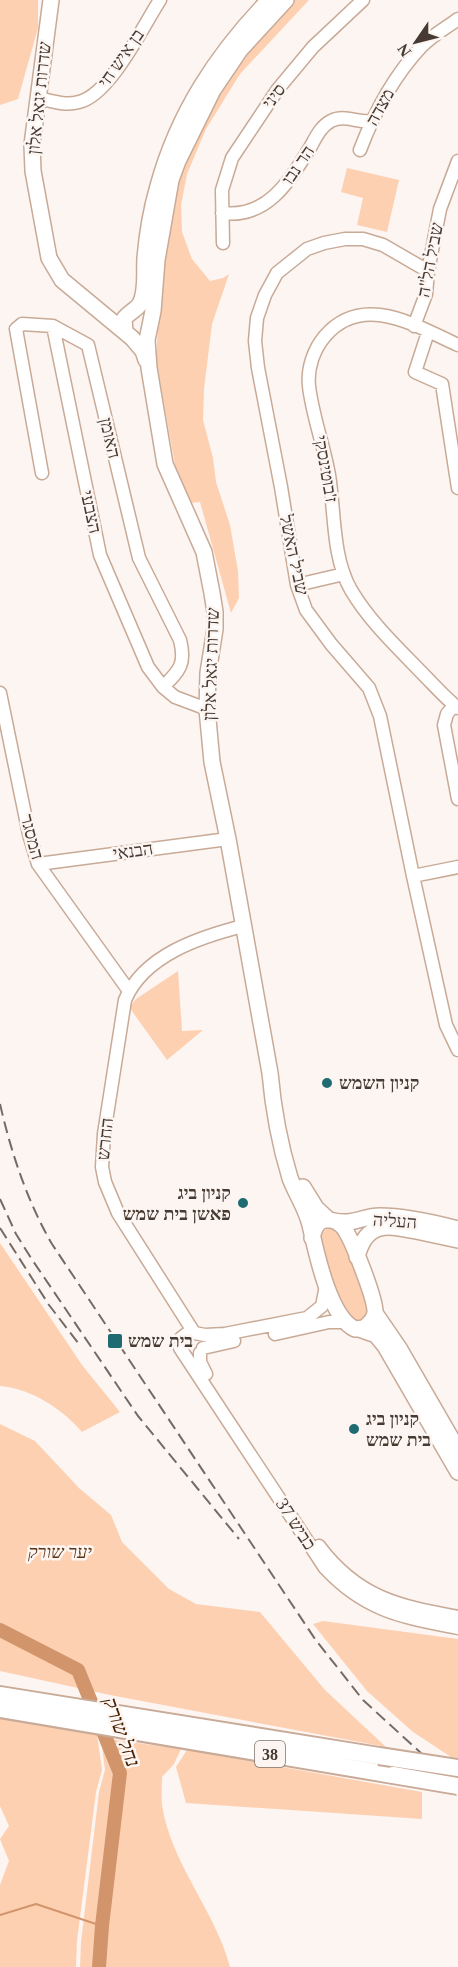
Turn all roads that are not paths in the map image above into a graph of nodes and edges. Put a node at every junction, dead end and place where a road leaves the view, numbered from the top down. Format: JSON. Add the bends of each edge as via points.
{"nodes":[{"id":1,"x":160,"y":0,"type":"edge"},
{"id":2,"x":269,"y":0,"type":"edge"},
{"id":3,"x":286,"y":0,"type":"edge"},
{"id":4,"x":363,"y":0,"type":"edge"},
{"id":5,"x":50,"y":2,"type":"edge"},
{"id":6,"x":458,"y":19,"type":"edge"},
{"id":7,"x":38,"y":98,"type":"junction"},
{"id":8,"x":371,"y":121,"type":"junction"},
{"id":9,"x":360,"y":150,"type":"dead end"},
{"id":10,"x":458,"y":161,"type":"edge"},
{"id":11,"x":222,"y":213,"type":"junction"},
{"id":12,"x":223,"y":243,"type":"dead end"},
{"id":13,"x":428,"y":271,"type":"junction"},
{"id":14,"x":100,"y":312,"type":"junction"},
{"id":15,"x":129,"y":314,"type":"junction"},
{"id":16,"x":53,"y":326,"type":"junction"},
{"id":17,"x":414,"y":326,"type":"junction"},
{"id":18,"x":149,"y":328,"type":"junction"},
{"id":19,"x":428,"y":332,"type":"junction"},
{"id":20,"x":128,"y":335,"type":"junction"},
{"id":21,"x":458,"y":345,"type":"edge"},
{"id":22,"x":149,"y":368,"type":"junction"},
{"id":23,"x":42,"y":473,"type":"dead end"},
{"id":24,"x":458,"y":488,"type":"edge"},
{"id":25,"x":344,"y":574,"type":"junction"},
{"id":26,"x":297,"y":585,"type":"junction"},
{"id":27,"x":163,"y":687,"type":"junction"},
{"id":28,"x":0,"y":693,"type":"edge"},
{"id":29,"x":456,"y":706,"type":"edge"},
{"id":30,"x":207,"y":710,"type":"junction"},
{"id":31,"x":458,"y":800,"type":"edge"},
{"id":32,"x":228,"y":839,"type":"junction"},
{"id":33,"x":38,"y":864,"type":"junction"},
{"id":34,"x":458,"y":867,"type":"edge"},
{"id":35,"x":413,"y":876,"type":"junction"},
{"id":36,"x":243,"y":926,"type":"junction"},
{"id":37,"x":129,"y":991,"type":"junction"},
{"id":38,"x":458,"y":1050,"type":"edge"},
{"id":39,"x":270,"y":1073,"type":"junction"},
{"id":40,"x":331,"y":1220,"type":"junction"},
{"id":41,"x":458,"y":1229,"type":"edge"},
{"id":42,"x":312,"y":1238,"type":"junction"},
{"id":43,"x":458,"y":1240,"type":"edge"},
{"id":44,"x":357,"y":1257,"type":"junction"},
{"id":45,"x":158,"y":1275,"type":"junction"},
{"id":46,"x":327,"y":1285,"type":"junction"},
{"id":47,"x":375,"y":1313,"type":"junction"},
{"id":48,"x":345,"y":1322,"type":"junction"},
{"id":49,"x":359,"y":1329,"type":"junction"},
{"id":50,"x":197,"y":1333,"type":"junction"},
{"id":51,"x":180,"y":1342,"type":"junction"},
{"id":52,"x":202,"y":1350,"type":"junction"},
{"id":53,"x":186,"y":1355,"type":"junction"},
{"id":54,"x":458,"y":1450,"type":"edge"},
{"id":55,"x":458,"y":1472,"type":"edge"},
{"id":56,"x":458,"y":1617,"type":"edge"},
{"id":57,"x":458,"y":1628,"type":"edge"},
{"id":58,"x":0,"y":1695,"type":"edge"},
{"id":59,"x":0,"y":1709,"type":"edge"},
{"id":60,"x":146,"y":1725,"type":"junction"},
{"id":61,"x":458,"y":1768,"type":"edge"},
{"id":62,"x":458,"y":1786,"type":"edge"}],
"edges":[{"from":1,"to":7,"type":"street","name":"בן איש חי","via":[[115,72],[91,97],[67,104]]},
{"from":2,"to":15,"type":"main road","via":[[223,51],[181,123],[156,195],[143,296]]},
{"from":3,"to":18,"type":"main road","name":"שדרות יגאל אלון","via":[[240,50],[213,90],[178,160],[159,249]]},
{"from":4,"to":11,"type":"street","name":"סיני","via":[[313,47],[254,124],[226,173]]},
{"from":5,"to":7,"type":"main road","name":"שדרות יגאל אלון"},
{"from":6,"to":8,"type":"street","name":"מצדה","via":[[422,46]]},
{"from":7,"to":14,"type":"main road","name":"שדרות יגאל אלון","via":[[32,129],[33,171],[49,258],[62,280]]},
{"from":8,"to":9,"type":"street","name":"מצדה"},
{"from":8,"to":11,"type":"street","name":"הר נבו","via":[[341,118],[326,124],[292,176],[265,204],[236,215]]},
{"from":10,"to":13,"type":"street","name":"שביל הל\"ה","via":[[440,209]]},
{"from":11,"to":12,"type":"street","name":"סיני"},
{"from":13,"to":17,"type":"street","name":"שביל הל\"ה","via":[[426,294]]},
{"from":13,"to":26,"type":"street","name":"שביל האשל","via":[[383,245],[345,239],[307,249],[277,273],[265,295],[255,341]]},
{"from":14,"to":15,"type":"main road"},
{"from":14,"to":20,"type":"main road","name":"שדרות יגאל אלון"},
{"from":15,"to":18,"type":"main road","via":[[144,313]]},
{"from":15,"to":20,"type":"main road","via":[[123,324]]},
{"from":16,"to":23,"type":"street","name":"האומן","via":[[22,324],[16,329]]},
{"from":16,"to":27,"type":"street","name":"הצבעי","via":[[100,555],[148,667]]},
{"from":16,"to":27,"type":"street","name":"האומן","via":[[88,345],[139,558],[180,640],[182,664]]},
{"from":17,"to":19,"type":"street","name":"ז'בוטינסקי"},
{"from":17,"to":25,"type":"street","name":"ז'בוטינסקי","via":[[369,313],[355,315],[316,346],[309,386],[329,474]]},
{"from":18,"to":20,"type":"main road","via":[[141,338]]},
{"from":18,"to":22,"type":"main road","name":"שדרות יגאל אלון"},
{"from":19,"to":21,"type":"street","name":"ז'בוטינסקי"},
{"from":19,"to":24,"type":"street","via":[[415,372],[442,384]]},
{"from":20,"to":22,"type":"main road","name":"שדרות יגאל אלון","via":[[143,351]]},
{"from":22,"to":30,"type":"main road","name":"שדרות יגאל אלון","via":[[165,464],[204,552],[212,593],[215,629]]},
{"from":25,"to":26,"type":"street"},
{"from":25,"to":29,"type":"street","name":"ז'בוטינסקי","via":[[379,629]]},
{"from":26,"to":35,"type":"street","name":"שביל האשל","via":[[306,610],[369,688],[380,716]]},
{"from":27,"to":30,"type":"street","via":[[175,697]]},
{"from":28,"to":33,"type":"street","name":"המסגר"},
{"from":29,"to":31,"type":"street","via":[[447,714],[444,725]]},
{"from":30,"to":32,"type":"main road","name":"שדרות יגאל אלון","via":[[212,762]]},
{"from":32,"to":33,"type":"street","name":"הבנאי"},
{"from":32,"to":36,"type":"main road","name":"שדרות יגאל אלון"},
{"from":33,"to":37,"type":"street","name":"המסגר"},
{"from":34,"to":35,"type":"street"},
{"from":35,"to":38,"type":"street","name":"שביל האשל","via":[[446,1024]]},
{"from":36,"to":37,"type":"street","via":[[207,935],[178,948],[148,970]]},
{"from":36,"to":39,"type":"main road","name":"שדרות יגאל אלון"},
{"from":37,"to":45,"type":"street","name":"החרש","via":[[104,1134],[102,1167],[118,1213]]},
{"from":39,"to":40,"type":"main road","name":"שדרות יגאל אלון","via":[[299,1179],[311,1200]]},
{"from":39,"to":42,"type":"main road","name":"שדרות יגאל אלון","via":[[284,1155]]},
{"from":40,"to":41,"type":"main road","name":"העליה","via":[[354,1222],[387,1216]]},
{"from":40,"to":42,"type":"main road","via":[[316,1226]]},
{"from":40,"to":44,"type":"main road","name":"שדרות יגאל אלון","via":[[345,1230]]},
{"from":42,"to":46,"type":"main road","name":"שדרות יגאל אלון"},
{"from":43,"to":44,"type":"main road","name":"העליה","via":[[381,1227],[366,1236]]},
{"from":44,"to":47,"type":"main road","name":"שדרות יגאל אלון"},
{"from":45,"to":50,"type":"street","name":"החרש"},
{"from":45,"to":51,"type":"street","name":"החרש","via":[[171,1302]]},
{"from":46,"to":48,"type":"main road","name":"שדרות יגאל אלון"},
{"from":46,"to":50,"type":"street","via":[[322,1306],[307,1318],[225,1334]]},
{"from":47,"to":49,"type":"main road"},
{"from":47,"to":54,"type":"main road"},
{"from":48,"to":49,"type":"main road"},
{"from":48,"to":52,"type":"street","via":[[211,1345]]},
{"from":49,"to":55,"type":"main road","via":[[376,1335],[385,1346]]},
{"from":50,"to":51,"type":"street","via":[[185,1333]]},
{"from":50,"to":52,"type":"street","via":[[204,1342]]},
{"from":51,"to":53,"type":"street"},
{"from":52,"to":53,"type":"street"},
{"from":52,"to":56,"type":"street","name":"כביש 37","via":[[206,1375],[335,1565],[387,1601]]},
{"from":53,"to":57,"type":"street","name":"כביש 37","via":[[333,1576],[358,1597],[381,1609]]},
{"from":58,"to":60,"type":"highway","number":"38"},
{"from":59,"to":60,"type":"highway","number":"38","via":[[70,1721]]},
{"from":60,"to":61,"type":"highway","number":"38","bridge":true},
{"from":60,"to":62,"type":"highway","number":"38","bridge":true}]}
